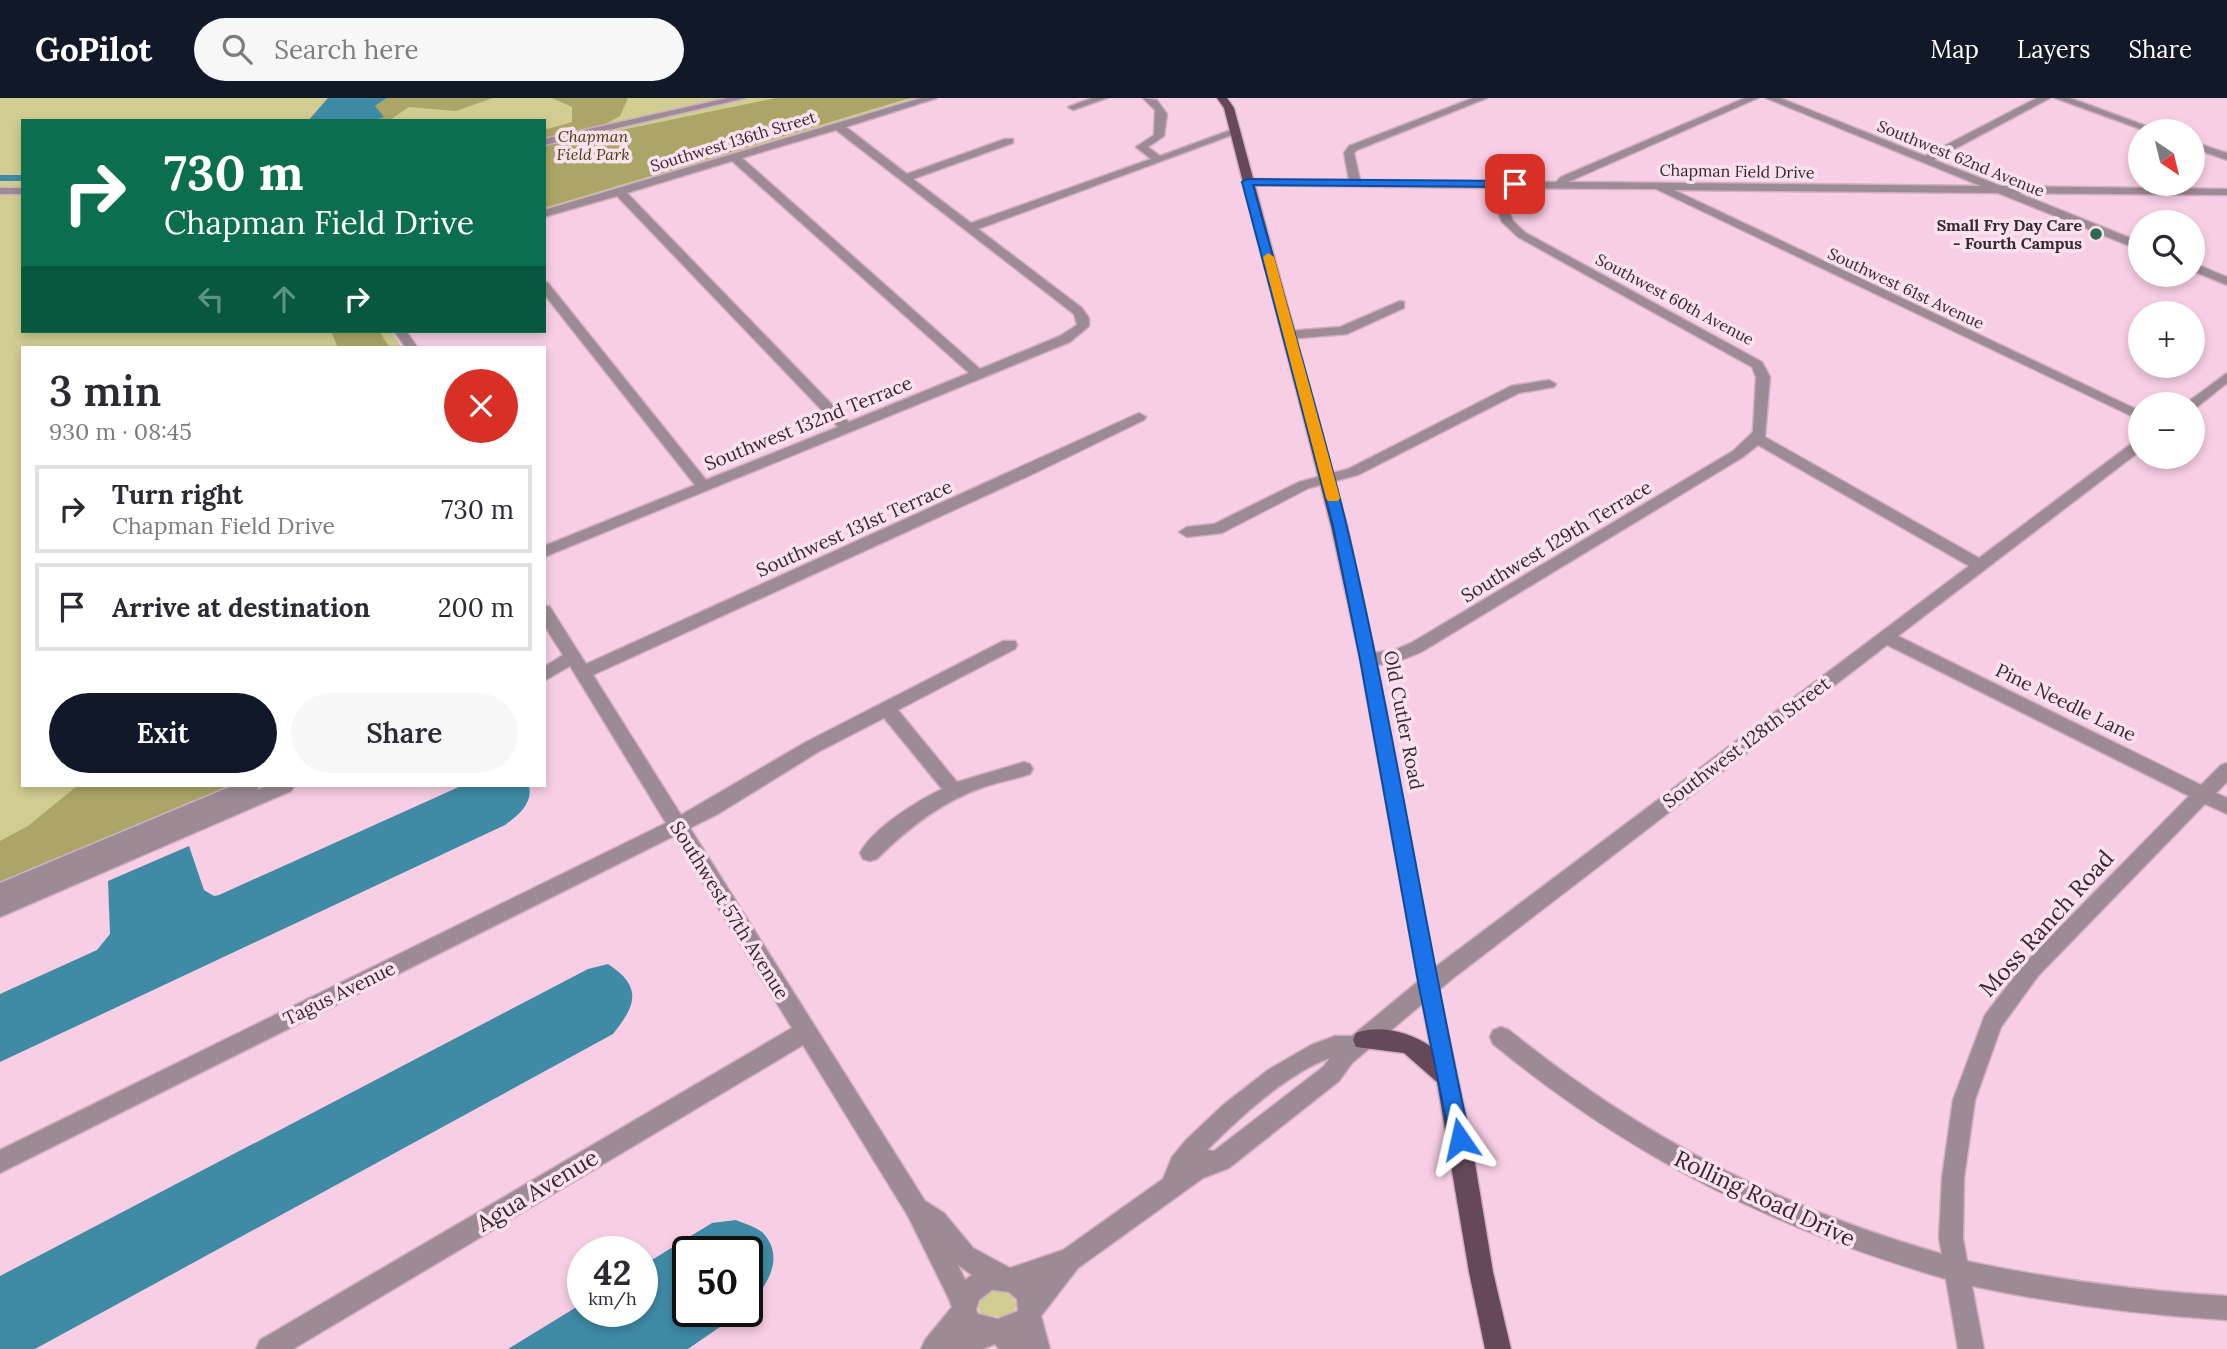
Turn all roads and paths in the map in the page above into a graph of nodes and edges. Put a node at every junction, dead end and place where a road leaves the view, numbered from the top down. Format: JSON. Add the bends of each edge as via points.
{"nodes":[{"id":1,"x":741,"y":98,"type":"edge"},
{"id":2,"x":932,"y":98,"type":"edge"},
{"id":3,"x":1102,"y":98,"type":"edge"},
{"id":4,"x":1148,"y":98,"type":"edge"},
{"id":5,"x":1222,"y":98,"type":"edge"},
{"id":6,"x":1482,"y":98,"type":"edge"},
{"id":7,"x":1753,"y":98,"type":"edge"},
{"id":8,"x":1771,"y":98,"type":"edge"},
{"id":9,"x":2045,"y":98,"type":"edge"},
{"id":10,"x":2060,"y":98,"type":"edge"},
{"id":11,"x":1231,"y":103,"type":"edge"},
{"id":12,"x":1073,"y":107,"type":"dead end"},
{"id":13,"x":2128,"y":122,"type":"edge"},
{"id":14,"x":838,"y":126,"type":"junction"},
{"id":15,"x":1009,"y":141,"type":"dead end"},
{"id":16,"x":1237,"y":141,"type":"junction"},
{"id":17,"x":546,"y":142,"type":"edge"},
{"id":18,"x":2205,"y":149,"type":"edge"},
{"id":19,"x":2227,"y":157,"type":"edge"},
{"id":20,"x":734,"y":158,"type":"junction"},
{"id":21,"x":1164,"y":158,"type":"junction"},
{"id":22,"x":1925,"y":160,"type":"junction"},
{"id":23,"x":905,"y":178,"type":"junction"},
{"id":24,"x":1247,"y":182,"type":"junction"},
{"id":25,"x":1355,"y":183,"type":"junction"},
{"id":26,"x":1492,"y":184,"type":"junction"},
{"id":27,"x":1560,"y":184,"type":"junction"},
{"id":28,"x":1659,"y":186,"type":"junction"},
{"id":29,"x":1997,"y":189,"type":"junction"},
{"id":30,"x":2030,"y":190,"type":"junction"},
{"id":31,"x":0,"y":191,"type":"edge"},
{"id":32,"x":21,"y":191,"type":"edge"},
{"id":33,"x":619,"y":191,"type":"junction"},
{"id":34,"x":2227,"y":192,"type":"edge"},
{"id":35,"x":2042,"y":207,"type":"junction"},
{"id":36,"x":546,"y":213,"type":"edge"},
{"id":37,"x":969,"y":228,"type":"junction"},
{"id":38,"x":2128,"y":241,"type":"edge"},
{"id":39,"x":2205,"y":272,"type":"edge"},
{"id":40,"x":2227,"y":281,"type":"edge"},
{"id":41,"x":546,"y":289,"type":"edge"},
{"id":42,"x":1400,"y":305,"type":"dead end"},
{"id":43,"x":1289,"y":335,"type":"junction"},
{"id":44,"x":978,"y":374,"type":"junction"},
{"id":45,"x":2227,"y":377,"type":"edge"},
{"id":46,"x":1549,"y":384,"type":"dead end"},
{"id":47,"x":2205,"y":394,"type":"edge"},
{"id":48,"x":2128,"y":410,"type":"edge"},
{"id":49,"x":1139,"y":417,"type":"dead end"},
{"id":50,"x":847,"y":428,"type":"junction"},
{"id":51,"x":1757,"y":439,"type":"junction"},
{"id":52,"x":2128,"y":452,"type":"edge"},
{"id":53,"x":1328,"y":478,"type":"junction"},
{"id":54,"x":704,"y":487,"type":"junction"},
{"id":55,"x":1187,"y":532,"type":"dead end"},
{"id":56,"x":546,"y":551,"type":"edge"},
{"id":57,"x":1979,"y":565,"type":"junction"},
{"id":58,"x":546,"y":614,"type":"edge"},
{"id":59,"x":1885,"y":637,"type":"junction"},
{"id":60,"x":1009,"y":645,"type":"dead end"},
{"id":61,"x":1368,"y":659,"type":"junction"},
{"id":62,"x":546,"y":661,"type":"edge"},
{"id":63,"x":578,"y":664,"type":"junction"},
{"id":64,"x":546,"y":674,"type":"edge"},
{"id":65,"x":886,"y":708,"type":"junction"},
{"id":66,"x":1024,"y":769,"type":"dead end"},
{"id":67,"x":2227,"y":770,"type":"edge"},
{"id":68,"x":248,"y":787,"type":"edge"},
{"id":69,"x":283,"y":787,"type":"edge"},
{"id":70,"x":954,"y":791,"type":"junction"},
{"id":71,"x":2203,"y":794,"type":"junction"},
{"id":72,"x":2227,"y":807,"type":"edge"},
{"id":73,"x":678,"y":825,"type":"junction"},
{"id":74,"x":870,"y":853,"type":"dead end"},
{"id":75,"x":0,"y":892,"type":"edge"},
{"id":76,"x":0,"y":908,"type":"edge"},
{"id":77,"x":1428,"y":987,"type":"junction"},
{"id":78,"x":805,"y":1032,"type":"junction"},
{"id":79,"x":1501,"y":1037,"type":"dead end"},
{"id":80,"x":1355,"y":1047,"type":"junction"},
{"id":81,"x":1448,"y":1078,"type":"junction"},
{"id":82,"x":0,"y":1162,"type":"edge"},
{"id":83,"x":1172,"y":1186,"type":"junction"},
{"id":84,"x":918,"y":1209,"type":"junction"},
{"id":85,"x":1070,"y":1260,"type":"junction"},
{"id":86,"x":1957,"y":1269,"type":"junction"},
{"id":87,"x":1004,"y":1278,"type":"junction"},
{"id":88,"x":2227,"y":1308,"type":"edge"},
{"id":89,"x":964,"y":1309,"type":"junction"},
{"id":90,"x":1030,"y":1312,"type":"junction"},
{"id":91,"x":1002,"y":1339,"type":"edge"},
{"id":92,"x":269,"y":1349,"type":"edge"},
{"id":93,"x":934,"y":1349,"type":"edge"},
{"id":94,"x":954,"y":1349,"type":"edge"},
{"id":95,"x":1037,"y":1349,"type":"edge"},
{"id":96,"x":1498,"y":1349,"type":"edge"},
{"id":97,"x":1971,"y":1349,"type":"edge"}],
"edges":[{"from":1,"to":17,"type":"street"},
{"from":2,"to":14,"type":"street","name":"Southwest 136th Street"},
{"from":3,"to":12,"type":"street"},
{"from":4,"to":21,"type":"street","via":[[1163,113],[1159,136],[1153,141]]},
{"from":5,"to":11,"type":"main road","name":"Old Cutler Road"},
{"from":6,"to":25,"type":"street","via":[[1353,148],[1349,153]]},
{"from":7,"to":27,"type":"street"},
{"from":8,"to":22,"type":"street","name":"Southwest 62nd Avenue"},
{"from":9,"to":22,"type":"street"},
{"from":10,"to":13,"type":"street"},
{"from":11,"to":16,"type":"main road","name":"Old Cutler Road"},
{"from":14,"to":20,"type":"street","name":"Southwest 136th Street"},
{"from":14,"to":23,"type":"street"},
{"from":15,"to":23,"type":"street"},
{"from":16,"to":21,"type":"street"},
{"from":16,"to":21,"type":"street"},
{"from":16,"to":24,"type":"main road","name":"Old Cutler Road"},
{"from":18,"to":19,"type":"street"},
{"from":20,"to":33,"type":"street","name":"Southwest 136th Street"},
{"from":20,"to":44,"type":"street"},
{"from":21,"to":37,"type":"street"},
{"from":22,"to":29,"type":"street","name":"Southwest 62nd Avenue"},
{"from":23,"to":37,"type":"street"},
{"from":24,"to":25,"type":"street","name":"Chapman Field Drive"},
{"from":24,"to":43,"type":"main road","name":"Old Cutler Road"},
{"from":25,"to":26,"type":"street","name":"Chapman Field Drive"},
{"from":26,"to":27,"type":"street","name":"Chapman Field Drive"},
{"from":26,"to":51,"type":"street","name":"Southwest 60th Avenue","via":[[1508,222],[1521,236],[1757,365],[1763,384]]},
{"from":27,"to":28,"type":"street","name":"Chapman Field Drive"},
{"from":28,"to":29,"type":"street","name":"Chapman Field Drive"},
{"from":28,"to":48,"type":"street","name":"Southwest 61st Avenue"},
{"from":29,"to":30,"type":"street","name":"Chapman Field Drive"},
{"from":29,"to":35,"type":"street","name":"Southwest 62nd Avenue"},
{"from":30,"to":34,"type":"street","name":"Chapman Field Drive"},
{"from":30,"to":35,"type":"street"},
{"from":31,"to":32,"type":"street"},
{"from":33,"to":36,"type":"street","name":"Southwest 136th Street"},
{"from":33,"to":50,"type":"street"},
{"from":35,"to":38,"type":"street","name":"Southwest 62nd Avenue"},
{"from":37,"to":44,"type":"street","name":"Southwest 132nd Terrace","via":[[1083,318],[1083,326],[1071,336]]},
{"from":39,"to":40,"type":"street"},
{"from":41,"to":54,"type":"street"},
{"from":42,"to":43,"type":"street","via":[[1342,331]]},
{"from":43,"to":53,"type":"main road","name":"Old Cutler Road"},
{"from":44,"to":50,"type":"street","name":"Southwest 132nd Terrace"},
{"from":45,"to":47,"type":"street"},
{"from":46,"to":53,"type":"street","via":[[1516,389],[1353,471]]},
{"from":49,"to":63,"type":"street","name":"Southwest 131st Terrace","via":[[997,485]]},
{"from":50,"to":54,"type":"street","name":"Southwest 132nd Terrace"},
{"from":51,"to":57,"type":"street"},
{"from":51,"to":61,"type":"street","name":"Southwest 129th Terrace","via":[[1417,647],[1400,655]]},
{"from":52,"to":57,"type":"street","name":"Southwest 128th Street"},
{"from":53,"to":55,"type":"street","via":[[1304,485],[1217,529]]},
{"from":53,"to":61,"type":"main road","name":"Old Cutler Road"},
{"from":54,"to":56,"type":"street","name":"Southwest 132nd Terrace"},
{"from":57,"to":59,"type":"street","name":"Southwest 128th Street"},
{"from":58,"to":63,"type":"street","name":"Southwest 57th Avenue"},
{"from":59,"to":71,"type":"street","name":"Pine Needle Lane"},
{"from":59,"to":77,"type":"street","name":"Southwest 128th Street"},
{"from":60,"to":65,"type":"street","name":"Tagus Avenue"},
{"from":61,"to":77,"type":"main road","name":"Old Cutler Road"},
{"from":62,"to":63,"type":"street"},
{"from":63,"to":64,"type":"street"},
{"from":63,"to":73,"type":"street","name":"Southwest 57th Avenue"},
{"from":65,"to":70,"type":"street"},
{"from":65,"to":73,"type":"street","name":"Tagus Avenue"},
{"from":66,"to":70,"type":"street","via":[[995,774]]},
{"from":67,"to":71,"type":"street","name":"Moss Ranch Road"},
{"from":68,"to":75,"type":"street"},
{"from":69,"to":76,"type":"street"},
{"from":70,"to":74,"type":"street","via":[[904,820]]},
{"from":71,"to":72,"type":"street","name":"Pine Needle Lane"},
{"from":71,"to":86,"type":"street","name":"Moss Ranch Road","via":[[2060,939],[1992,1022],[1964,1100],[1957,1145],[1950,1214]]},
{"from":73,"to":78,"type":"street","name":"Southwest 57th Avenue"},
{"from":73,"to":82,"type":"street","name":"Tagus Avenue"},
{"from":77,"to":80,"type":"street","name":"Southwest 128th Street"},
{"from":77,"to":81,"type":"main road","name":"Old Cutler Road"},
{"from":78,"to":84,"type":"street","name":"Southwest 57th Avenue"},
{"from":78,"to":92,"type":"street","name":"Agua Avenue"},
{"from":79,"to":86,"type":"street","name":"Rolling Road Drive","via":[[1608,1118],[1723,1181],[1836,1234]]},
{"from":80,"to":81,"type":"main road","via":[[1392,1040],[1408,1043]]},
{"from":80,"to":83,"type":"street","name":"Southwest 128th Street","via":[[1331,1074],[1221,1160],[1196,1169]]},
{"from":80,"to":83,"type":"street","name":"Southwest 128th Street","via":[[1336,1046],[1311,1055],[1217,1124],[1179,1166]]},
{"from":81,"to":96,"type":"main road","name":"Old Cutler Road"},
{"from":83,"to":85,"type":"street","name":"Southwest 128th Street"},
{"from":84,"to":87,"type":"street","name":"Southwest 57th Avenue","via":[[936,1221],[965,1256]]},
{"from":84,"to":89,"type":"street","name":"Southwest 57th Avenue","via":[[924,1231],[953,1278]]},
{"from":85,"to":87,"type":"street","name":"Southwest 128th Street"},
{"from":85,"to":90,"type":"street","name":"Southwest 128th Street"},
{"from":86,"to":88,"type":"street","name":"Rolling Road Drive","via":[[2077,1295]]},
{"from":86,"to":97,"type":"street","name":"Moss Ranch Road"},
{"from":87,"to":89,"type":"street","via":[[988,1278],[975,1285]]},
{"from":87,"to":90,"type":"street","via":[[1027,1291]]},
{"from":89,"to":91,"type":"street","via":[[975,1330]]},
{"from":89,"to":93,"type":"street"},
{"from":90,"to":91,"type":"street","via":[[1020,1327]]},
{"from":90,"to":95,"type":"street"},
{"from":91,"to":94,"type":"street"}]}
